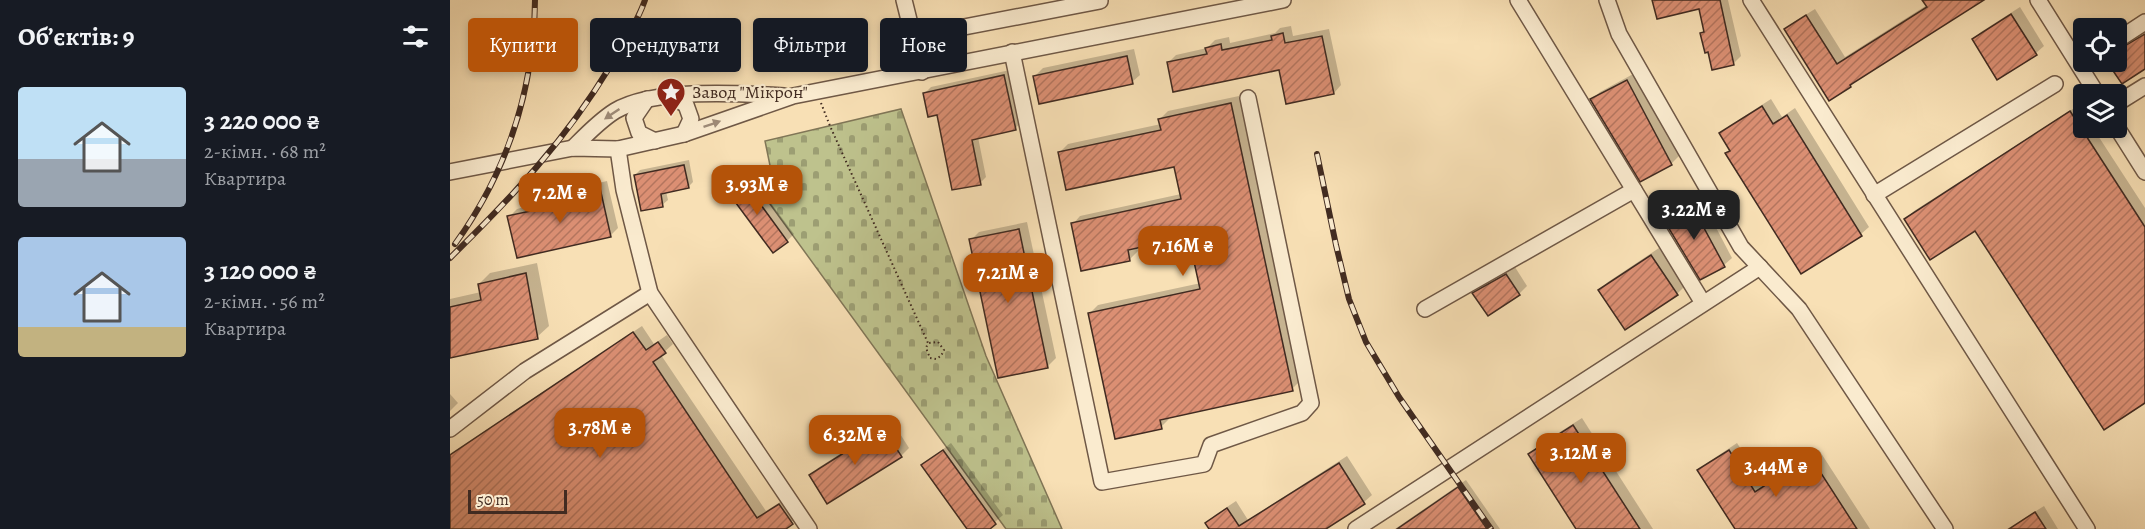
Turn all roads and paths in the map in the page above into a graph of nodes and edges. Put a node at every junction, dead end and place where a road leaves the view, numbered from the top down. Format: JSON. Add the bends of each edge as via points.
{"nodes":[{"id":1,"x":904,"y":0,"type":"edge"},
{"id":2,"x":1283,"y":0,"type":"edge"},
{"id":3,"x":1518,"y":0,"type":"edge"},
{"id":4,"x":1607,"y":0,"type":"edge"},
{"id":5,"x":1751,"y":0,"type":"edge"},
{"id":6,"x":2038,"y":0,"type":"edge"},
{"id":7,"x":1100,"y":1,"type":"edge"},
{"id":8,"x":908,"y":18,"type":"edge"},
{"id":9,"x":2145,"y":22,"type":"edge"},
{"id":10,"x":967,"y":26,"type":"edge"},
{"id":11,"x":2127,"y":34,"type":"edge"},
{"id":12,"x":2073,"y":50,"type":"edge"},
{"id":13,"x":1012,"y":52,"type":"junction"},
{"id":14,"x":967,"y":62,"type":"edge"},
{"id":15,"x":922,"y":72,"type":"edge"},
{"id":16,"x":2055,"y":84,"type":"dead end"},
{"id":17,"x":2145,"y":86,"type":"edge"},
{"id":18,"x":817,"y":92,"type":"junction"},
{"id":19,"x":669,"y":95,"type":"junction"},
{"id":20,"x":793,"y":96,"type":"junction"},
{"id":21,"x":2127,"y":97,"type":"edge"},
{"id":22,"x":1248,"y":98,"type":"dead end"},
{"id":23,"x":647,"y":99,"type":"junction"},
{"id":24,"x":684,"y":134,"type":"junction"},
{"id":25,"x":2124,"y":138,"type":"edge"},
{"id":26,"x":656,"y":141,"type":"junction"},
{"id":27,"x":573,"y":148,"type":"junction"},
{"id":28,"x":618,"y":149,"type":"junction"},
{"id":29,"x":450,"y":172,"type":"edge"},
{"id":30,"x":2145,"y":172,"type":"edge"},
{"id":31,"x":1634,"y":190,"type":"junction"},
{"id":32,"x":1874,"y":195,"type":"junction"},
{"id":33,"x":1760,"y":267,"type":"junction"},
{"id":34,"x":650,"y":293,"type":"junction"},
{"id":35,"x":1703,"y":303,"type":"junction"},
{"id":36,"x":1425,"y":309,"type":"dead end"},
{"id":37,"x":928,"y":343,"type":"junction"},
{"id":38,"x":450,"y":429,"type":"edge"},
{"id":39,"x":809,"y":529,"type":"edge"},
{"id":40,"x":1356,"y":529,"type":"edge"},
{"id":41,"x":1945,"y":529,"type":"edge"},
{"id":42,"x":2087,"y":529,"type":"edge"}],
"edges":[{"from":1,"to":8,"type":"street"},
{"from":2,"to":13,"type":"street"},
{"from":3,"to":31,"type":"street"},
{"from":4,"to":33,"type":"street","via":[[1619,34],[1741,247]]},
{"from":5,"to":32,"type":"street"},
{"from":6,"to":12,"type":"street"},
{"from":7,"to":10,"type":"street"},
{"from":9,"to":11,"type":"street"},
{"from":13,"to":14,"type":"street"},
{"from":13,"to":22,"type":"street","via":[[1102,482],[1204,464],[1211,445],[1302,413],[1311,403]]},
{"from":15,"to":18,"type":"street"},
{"from":16,"to":32,"type":"street"},
{"from":17,"to":21,"type":"street"},
{"from":18,"to":20,"type":"street"},
{"from":18,"to":37,"type":"path"},
{"from":19,"to":20,"type":"street"},
{"from":19,"to":23,"type":"street"},
{"from":19,"to":24,"type":"street","via":[[686,105],[691,119]]},
{"from":24,"to":20,"type":"street","one_way":true},
{"from":23,"to":26,"type":"street","via":[[634,118],[639,133]]},
{"from":23,"to":27,"type":"street","one_way":true,"via":[[615,111]]},
{"from":24,"to":26,"type":"street"},
{"from":25,"to":30,"type":"street"},
{"from":26,"to":28,"type":"street"},
{"from":27,"to":28,"type":"street"},
{"from":27,"to":29,"type":"street"},
{"from":28,"to":34,"type":"street","via":[[624,190]]},
{"from":31,"to":35,"type":"street"},
{"from":31,"to":36,"type":"street"},
{"from":32,"to":42,"type":"street"},
{"from":33,"to":35,"type":"street"},
{"from":33,"to":41,"type":"street","via":[[1799,309]]},
{"from":34,"to":38,"type":"street","via":[[525,371]]},
{"from":34,"to":39,"type":"street"},
{"from":35,"to":40,"type":"street"},
{"from":37,"to":37,"type":"path","via":[[930,358],[941,356],[942,345]]}]}
